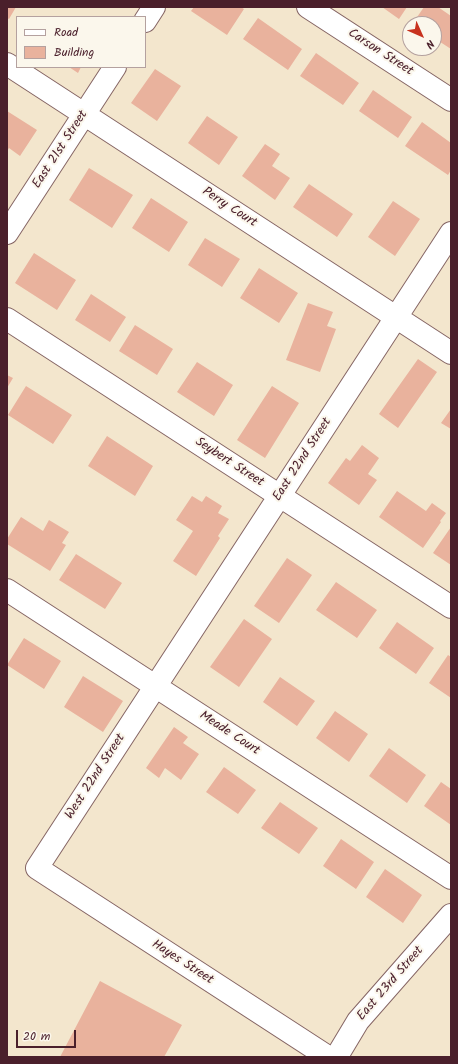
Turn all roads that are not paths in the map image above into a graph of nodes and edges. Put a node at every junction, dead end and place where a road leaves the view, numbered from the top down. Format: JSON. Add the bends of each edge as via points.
{"nodes":[{"id":1,"x":154,"y":7,"type":"edge"},
{"id":2,"x":308,"y":7,"type":"edge"},
{"id":3,"x":146,"y":19,"type":"edge"},
{"id":4,"x":7,"y":64,"type":"edge"},
{"id":5,"x":114,"y":68,"type":"edge"},
{"id":6,"x":451,"y":100,"type":"edge"},
{"id":7,"x":84,"y":114,"type":"junction"},
{"id":8,"x":7,"y":233,"type":"edge"},
{"id":9,"x":451,"y":233,"type":"edge"},
{"id":10,"x":396,"y":317,"type":"junction"},
{"id":11,"x":7,"y":319,"type":"edge"},
{"id":12,"x":451,"y":353,"type":"edge"},
{"id":13,"x":280,"y":496,"type":"junction"},
{"id":14,"x":7,"y":590,"type":"edge"},
{"id":15,"x":451,"y":607,"type":"edge"},
{"id":16,"x":156,"y":686,"type":"junction"},
{"id":17,"x":37,"y":868,"type":"joint"},
{"id":18,"x":451,"y":878,"type":"edge"},
{"id":19,"x":451,"y":915,"type":"edge"},
{"id":20,"x":328,"y":1057,"type":"edge"},
{"id":21,"x":335,"y":1057,"type":"edge"}],
"edges":[{"from":1,"to":3,"type":"street"},
{"from":2,"to":6,"type":"street","name":"Carson Street"},
{"from":4,"to":7,"type":"street","name":"Perry Court"},
{"from":5,"to":7,"type":"street","name":"East 21st Street"},
{"from":7,"to":8,"type":"street","name":"East 21st Street"},
{"from":7,"to":10,"type":"street","name":"Perry Court"},
{"from":9,"to":10,"type":"street","name":"East 22nd Street"},
{"from":10,"to":12,"type":"street","name":"Perry Court"},
{"from":10,"to":13,"type":"street","name":"East 22nd Street"},
{"from":11,"to":13,"type":"street","name":"Seybert Street"},
{"from":13,"to":15,"type":"street","name":"Seybert Street"},
{"from":13,"to":16,"type":"street","name":"East 22nd Street"},
{"from":14,"to":16,"type":"street","name":"Meade Court"},
{"from":16,"to":17,"type":"street","name":"West 22nd Street"},
{"from":16,"to":18,"type":"street","name":"Meade Court"},
{"from":17,"to":20,"type":"street","name":"Hayes Street"},
{"from":19,"to":21,"type":"street","name":"East 23rd Street","via":[[358,1021]]}]}
